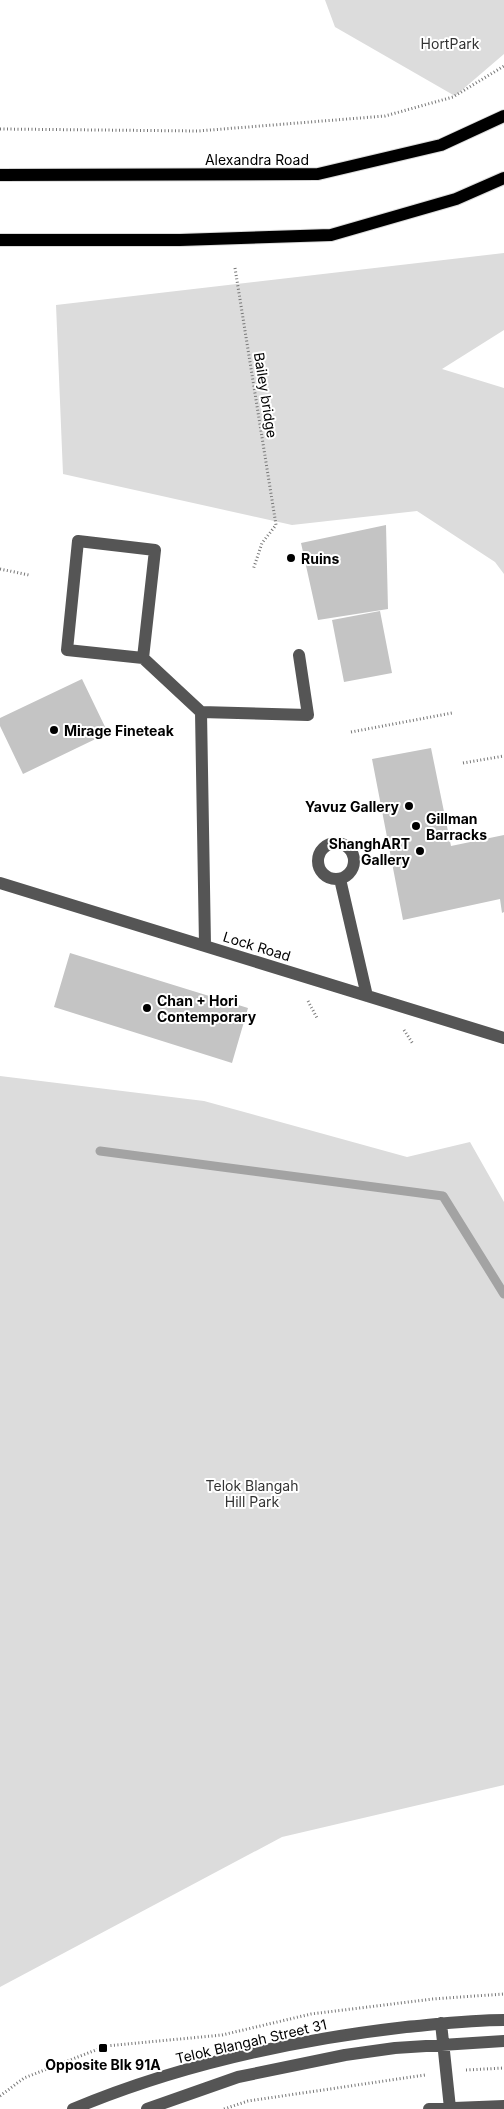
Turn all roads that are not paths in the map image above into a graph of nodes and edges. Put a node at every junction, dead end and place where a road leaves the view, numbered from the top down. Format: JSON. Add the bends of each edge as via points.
{"nodes":[{"id":1,"x":504,"y":116,"type":"edge"},
{"id":2,"x":0,"y":175,"type":"edge"},
{"id":3,"x":504,"y":178,"type":"edge"},
{"id":4,"x":0,"y":240,"type":"edge"},
{"id":5,"x":299,"y":656,"type":"dead end"},
{"id":6,"x":143,"y":658,"type":"junction"},
{"id":7,"x":200,"y":712,"type":"junction"},
{"id":8,"x":340,"y":879,"type":"dead end"},
{"id":9,"x":0,"y":884,"type":"edge"},
{"id":10,"x":204,"y":945,"type":"junction"},
{"id":11,"x":367,"y":996,"type":"junction"},
{"id":12,"x":504,"y":1038,"type":"edge"},
{"id":13,"x":504,"y":2020,"type":"edge"},
{"id":14,"x":441,"y":2024,"type":"junction"},
{"id":15,"x":504,"y":2041,"type":"edge"},
{"id":16,"x":443,"y":2046,"type":"junction"},
{"id":17,"x":504,"y":2106,"type":"edge"},
{"id":18,"x":450,"y":2108,"type":"junction"},
{"id":19,"x":73,"y":2109,"type":"edge"},
{"id":20,"x":147,"y":2109,"type":"edge"},
{"id":21,"x":429,"y":2109,"type":"edge"}],
"edges":[{"from":1,"to":2,"type":"main road","name":"Alexandra Road","via":[[441,145],[318,174]]},
{"from":3,"to":4,"type":"main road","via":[[456,199],[331,235],[180,240]]},
{"from":5,"to":7,"type":"street","via":[[308,715]]},
{"from":6,"to":6,"type":"street","via":[[67,650],[78,541],[155,550]]},
{"from":6,"to":7,"type":"street"},
{"from":7,"to":10,"type":"street"},
{"from":8,"to":11,"type":"street"},
{"from":9,"to":10,"type":"street","name":"Lock Road"},
{"from":10,"to":11,"type":"street","name":"Lock Road"},
{"from":11,"to":12,"type":"street","name":"Lock Road"},
{"from":13,"to":14,"type":"street","name":"Telok Blangah Street 31"},
{"from":14,"to":16,"type":"street"},
{"from":14,"to":19,"type":"street","name":"Telok Blangah Street 31","via":[[355,2033],[253,2053],[106,2095]]},
{"from":15,"to":16,"type":"street"},
{"from":16,"to":18,"type":"street"},
{"from":16,"to":20,"type":"street","via":[[344,2055],[238,2077]]},
{"from":17,"to":18,"type":"street"},
{"from":18,"to":21,"type":"street"}]}
